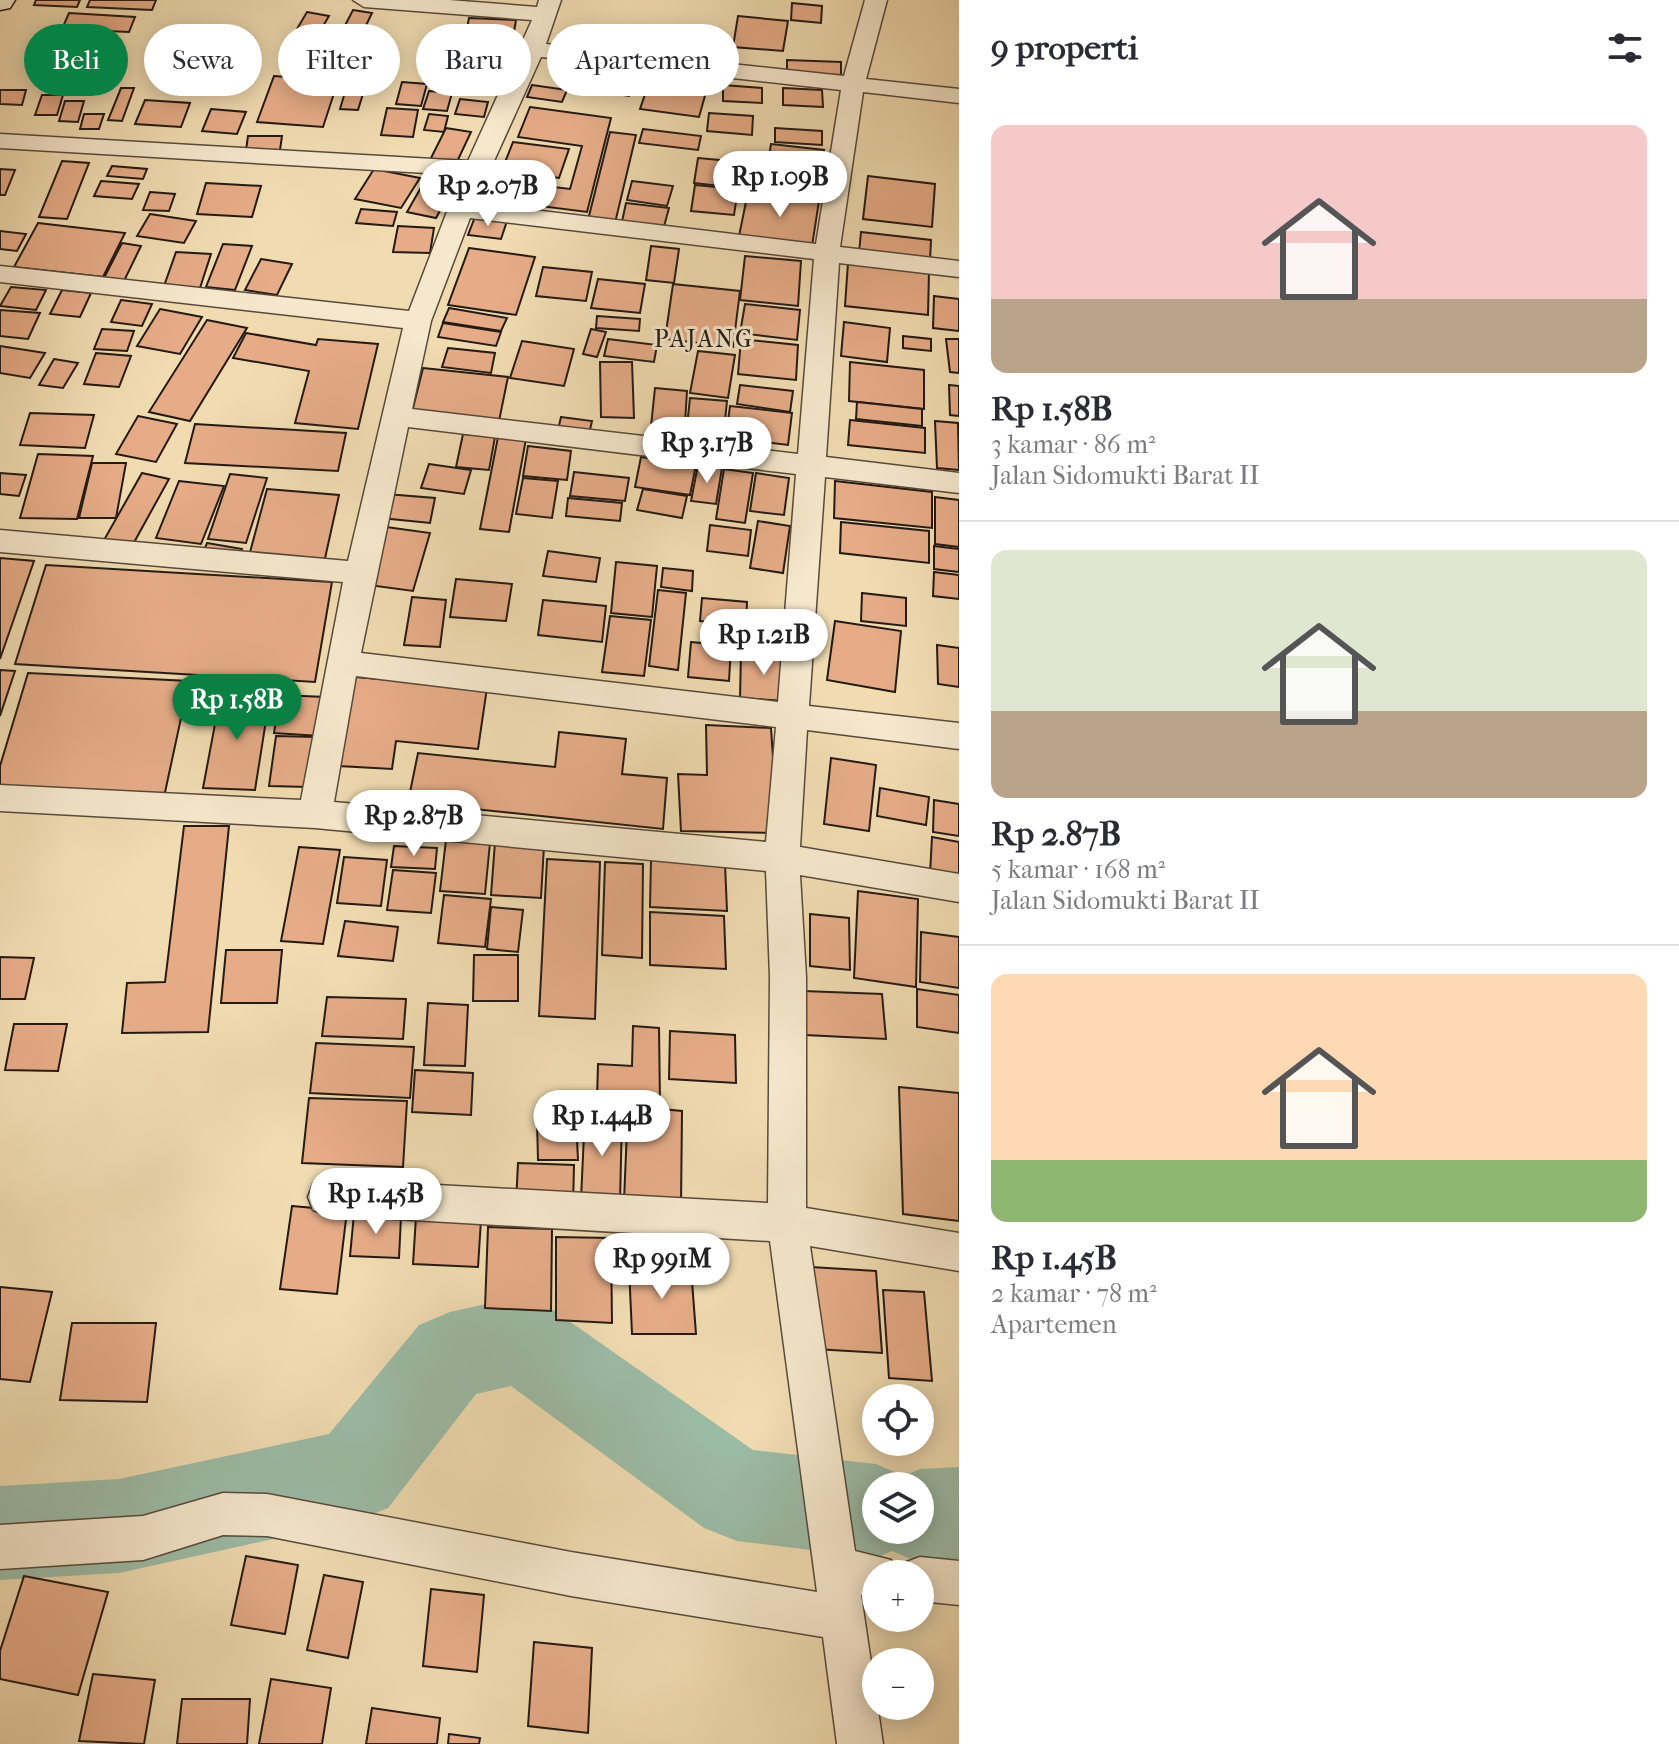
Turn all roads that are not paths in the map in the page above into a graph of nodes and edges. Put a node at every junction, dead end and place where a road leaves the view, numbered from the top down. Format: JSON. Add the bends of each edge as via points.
{"nodes":[{"id":1,"x":364,"y":0,"type":"edge"},
{"id":2,"x":876,"y":0,"type":"edge"},
{"id":3,"x":547,"y":7,"type":"edge"},
{"id":4,"x":533,"y":49,"type":"junction"},
{"id":5,"x":853,"y":85,"type":"junction"},
{"id":6,"x":959,"y":96,"type":"edge"},
{"id":7,"x":0,"y":141,"type":"edge"},
{"id":8,"x":476,"y":169,"type":"junction"},
{"id":9,"x":460,"y":209,"type":"junction"},
{"id":10,"x":827,"y":252,"type":"junction"},
{"id":11,"x":959,"y":269,"type":"edge"},
{"id":12,"x":0,"y":274,"type":"edge"},
{"id":13,"x":418,"y":321,"type":"junction"},
{"id":14,"x":395,"y":416,"type":"junction"},
{"id":15,"x":812,"y":465,"type":"junction"},
{"id":16,"x":959,"y":483,"type":"edge"},
{"id":17,"x":0,"y":541,"type":"edge"},
{"id":18,"x":360,"y":573,"type":"junction"},
{"id":19,"x":346,"y":663,"type":"junction"},
{"id":20,"x":792,"y":717,"type":"junction"},
{"id":21,"x":959,"y":736,"type":"edge"},
{"id":22,"x":0,"y":798,"type":"edge"},
{"id":23,"x":315,"y":814,"type":"junction"},
{"id":24,"x":782,"y":858,"type":"junction"},
{"id":25,"x":959,"y":888,"type":"edge"},
{"id":26,"x":327,"y":1197,"type":"dead end"},
{"id":27,"x":787,"y":1223,"type":"junction"},
{"id":28,"x":959,"y":1252,"type":"edge"},
{"id":29,"x":0,"y":1547,"type":"edge"},
{"id":30,"x":855,"y":1573,"type":"edge"},
{"id":31,"x":934,"y":1580,"type":"edge"},
{"id":32,"x":959,"y":1583,"type":"edge"},
{"id":33,"x":843,"y":1618,"type":"junction"},
{"id":34,"x":860,"y":1744,"type":"edge"}],
"edges":[{"from":1,"to":3,"type":"street"},
{"from":2,"to":5,"type":"street"},
{"from":3,"to":4,"type":"street"},
{"from":4,"to":5,"type":"street"},
{"from":4,"to":8,"type":"street"},
{"from":5,"to":6,"type":"street"},
{"from":5,"to":10,"type":"street"},
{"from":7,"to":8,"type":"street"},
{"from":8,"to":9,"type":"street"},
{"from":9,"to":10,"type":"street"},
{"from":9,"to":13,"type":"street"},
{"from":10,"to":11,"type":"street"},
{"from":10,"to":15,"type":"street"},
{"from":12,"to":13,"type":"street"},
{"from":13,"to":14,"type":"street"},
{"from":14,"to":15,"type":"street"},
{"from":14,"to":18,"type":"street"},
{"from":15,"to":16,"type":"street"},
{"from":15,"to":20,"type":"street"},
{"from":17,"to":18,"type":"street"},
{"from":18,"to":19,"type":"street"},
{"from":19,"to":20,"type":"street"},
{"from":19,"to":23,"type":"street"},
{"from":20,"to":21,"type":"street"},
{"from":20,"to":24,"type":"street"},
{"from":22,"to":23,"type":"street"},
{"from":23,"to":24,"type":"street"},
{"from":24,"to":25,"type":"street"},
{"from":24,"to":27,"type":"street","via":[[788,977]]},
{"from":26,"to":27,"type":"street"},
{"from":27,"to":28,"type":"street"},
{"from":27,"to":30,"type":"street","via":[[829,1524]]},
{"from":29,"to":33,"type":"street","via":[[143,1538],[223,1514],[267,1515],[571,1574]]},
{"from":30,"to":33,"type":"street"},
{"from":31,"to":32,"type":"street"},
{"from":33,"to":34,"type":"street"}]}
